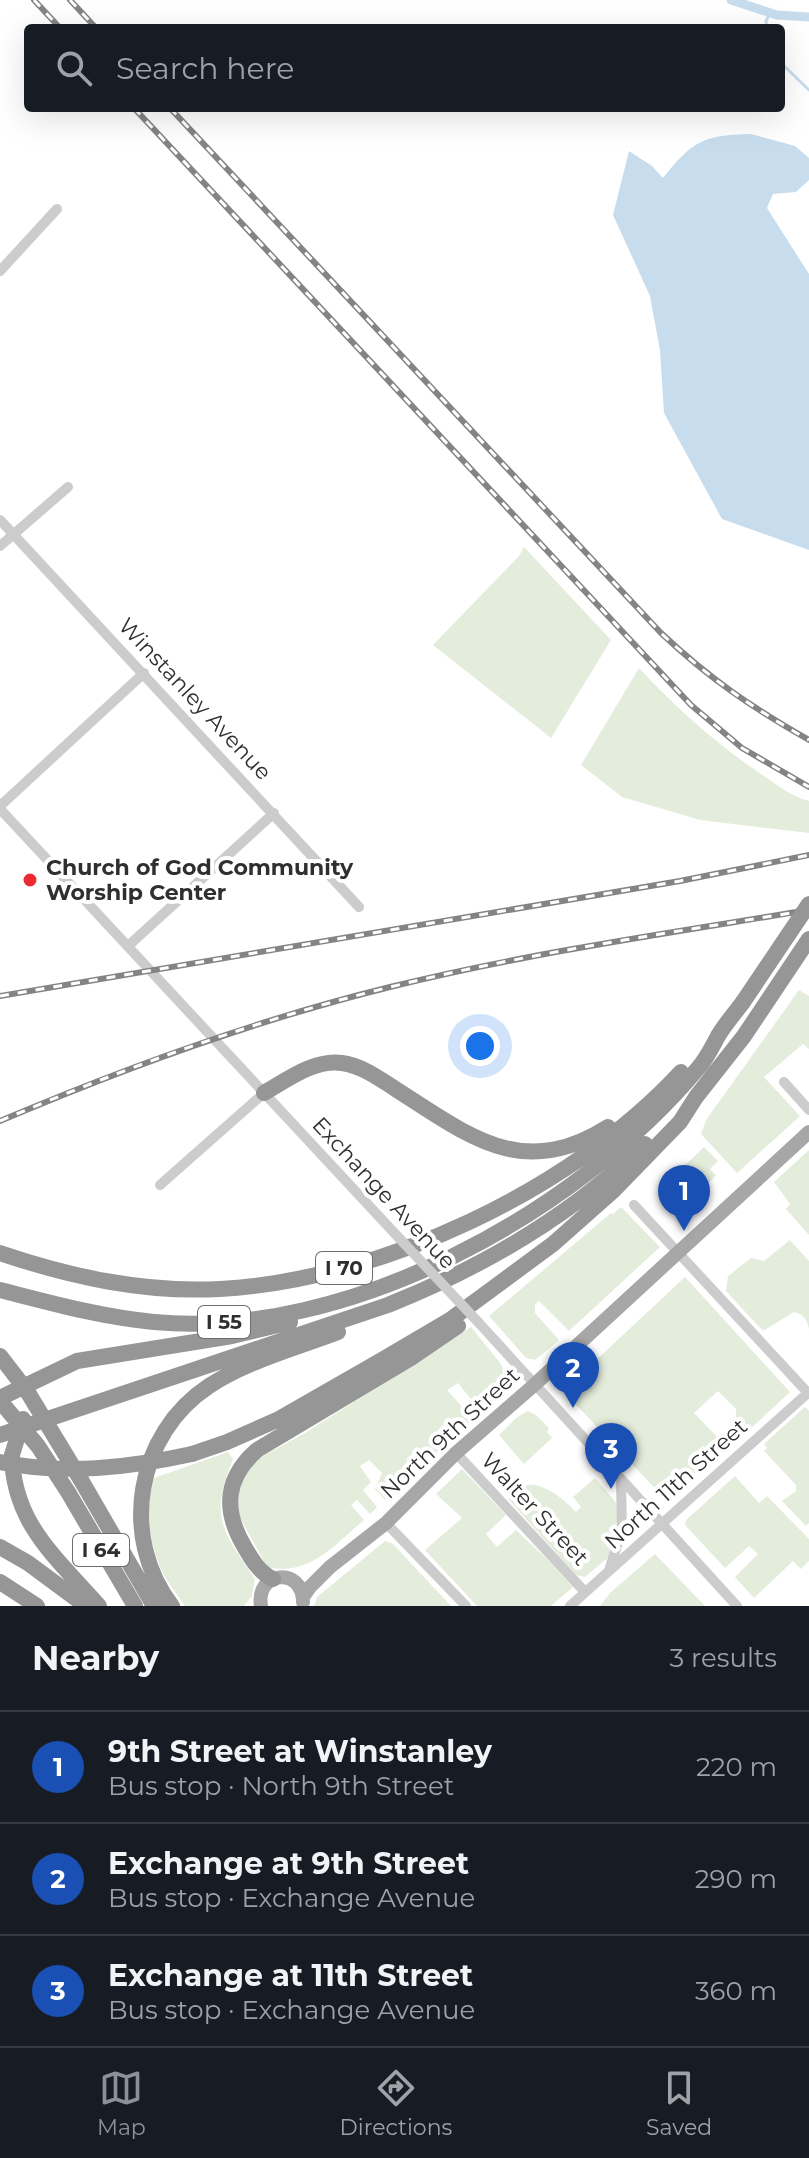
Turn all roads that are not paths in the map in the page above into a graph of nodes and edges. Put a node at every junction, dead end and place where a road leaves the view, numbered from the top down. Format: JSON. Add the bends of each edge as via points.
{"nodes":[{"id":1,"x":57,"y":209,"type":"dead end"},
{"id":2,"x":0,"y":271,"type":"edge"},
{"id":3,"x":68,"y":487,"type":"dead end"},
{"id":4,"x":0,"y":520,"type":"edge"},
{"id":5,"x":14,"y":533,"type":"junction"},
{"id":6,"x":0,"y":546,"type":"edge"},
{"id":7,"x":144,"y":673,"type":"junction"},
{"id":8,"x":0,"y":807,"type":"edge"},
{"id":9,"x":274,"y":813,"type":"junction"},
{"id":10,"x":809,"y":904,"type":"edge"},
{"id":11,"x":359,"y":907,"type":"dead end"},
{"id":12,"x":809,"y":939,"type":"edge"},
{"id":13,"x":128,"y":946,"type":"junction"},
{"id":14,"x":719,"y":1035,"type":"junction"},
{"id":15,"x":784,"y":1082,"type":"dead end"},
{"id":16,"x":264,"y":1093,"type":"junction"},
{"id":17,"x":696,"y":1097,"type":"junction"},
{"id":18,"x":651,"y":1102,"type":"junction"},
{"id":19,"x":809,"y":1110,"type":"edge"},
{"id":20,"x":809,"y":1132,"type":"edge"},
{"id":21,"x":160,"y":1185,"type":"dead end"},
{"id":22,"x":634,"y":1205,"type":"dead end"},
{"id":23,"x":580,"y":1221,"type":"junction"},
{"id":24,"x":678,"y":1252,"type":"junction"},
{"id":25,"x":0,"y":1253,"type":"edge"},
{"id":26,"x":443,"y":1261,"type":"junction"},
{"id":27,"x":0,"y":1290,"type":"edge"},
{"id":28,"x":388,"y":1305,"type":"junction"},
{"id":29,"x":0,"y":1356,"type":"edge"},
{"id":30,"x":96,"y":1357,"type":"junction"},
{"id":31,"x":533,"y":1386,"type":"junction"},
{"id":32,"x":809,"y":1393,"type":"edge"},
{"id":33,"x":0,"y":1400,"type":"edge"},
{"id":34,"x":0,"y":1435,"type":"edge"},
{"id":35,"x":456,"y":1453,"type":"junction"},
{"id":36,"x":6,"y":1459,"type":"edge"},
{"id":37,"x":621,"y":1480,"type":"junction"},
{"id":38,"x":386,"y":1523,"type":"junction"},
{"id":39,"x":663,"y":1525,"type":"junction"},
{"id":40,"x":0,"y":1547,"type":"edge"},
{"id":41,"x":330,"y":1567,"type":"junction"},
{"id":42,"x":608,"y":1572,"type":"junction"},
{"id":43,"x":273,"y":1579,"type":"junction"},
{"id":44,"x":293,"y":1580,"type":"junction"},
{"id":45,"x":1,"y":1582,"type":"edge"},
{"id":46,"x":585,"y":1592,"type":"junction"},
{"id":47,"x":303,"y":1602,"type":"edge"},
{"id":48,"x":259,"y":1604,"type":"edge"},
{"id":49,"x":37,"y":1606,"type":"edge"},
{"id":50,"x":86,"y":1606,"type":"edge"},
{"id":51,"x":99,"y":1606,"type":"edge"},
{"id":52,"x":135,"y":1606,"type":"edge"},
{"id":53,"x":154,"y":1606,"type":"edge"},
{"id":54,"x":172,"y":1606,"type":"edge"},
{"id":55,"x":466,"y":1606,"type":"edge"},
{"id":56,"x":570,"y":1606,"type":"edge"},
{"id":57,"x":737,"y":1606,"type":"edge"}],
"edges":[{"from":1,"to":2,"type":"street"},
{"from":3,"to":5,"type":"street"},
{"from":4,"to":5,"type":"street","name":"Winstanley Avenue"},
{"from":5,"to":6,"type":"street"},
{"from":5,"to":7,"type":"street","name":"Winstanley Avenue"},
{"from":7,"to":8,"type":"street"},
{"from":7,"to":9,"type":"street","name":"Winstanley Avenue"},
{"from":8,"to":13,"type":"street","name":"Exchange Avenue"},
{"from":9,"to":11,"type":"street","name":"Winstanley Avenue"},
{"from":9,"to":13,"type":"street"},
{"from":10,"to":14,"type":"highway","number":"I 55","bridge":true},
{"from":12,"to":17,"type":"highway","number":"I 55"},
{"from":13,"to":16,"type":"street","name":"Exchange Avenue"},
{"from":14,"to":18,"type":"highway","number":"I 70"},
{"from":14,"to":26,"type":"highway","number":"I 55","via":[[673,1097],[600,1163],[524,1217]]},
{"from":15,"to":19,"type":"street"},
{"from":16,"to":18,"type":"highway","via":[[318,1065],[341,1063],[366,1070],[472,1138],[534,1152],[593,1137]]},
{"from":16,"to":21,"type":"street"},
{"from":16,"to":31,"type":"street","name":"Exchange Avenue","bridge":true},
{"from":17,"to":23,"type":"highway","via":[[669,1134]]},
{"from":17,"to":28,"type":"highway","number":"I 55","via":[[625,1163],[523,1240]]},
{"from":18,"to":25,"type":"highway","number":"I 70","via":[[589,1153],[508,1202],[437,1236],[305,1279],[217,1289],[142,1286],[104,1282]]},
{"from":20,"to":24,"type":"main road","name":"North 9th Street"},
{"from":22,"to":24,"type":"street"},
{"from":23,"to":36,"type":"highway","bridge":true,"via":[[450,1320],[279,1419],[227,1442],[143,1465],[101,1469],[56,1469]]},
{"from":23,"to":43,"type":"highway","via":[[562,1246],[495,1300],[244,1461],[235,1476],[230,1513],[253,1561]]},
{"from":24,"to":31,"type":"main road","name":"North 9th Street"},
{"from":24,"to":32,"type":"street"},
{"from":26,"to":27,"type":"highway","number":"I 55","via":[[326,1303],[218,1322],[109,1316]]},
{"from":26,"to":30,"type":"highway","via":[[396,1288],[290,1322]]},
{"from":28,"to":34,"type":"highway","number":"I 55"},
{"from":28,"to":54,"type":"highway","via":[[356,1325],[208,1386],[161,1436],[142,1488],[141,1516],[147,1558]]},
{"from":29,"to":53,"type":"highway","bridge":true,"via":[[34,1402]]},
{"from":30,"to":33,"type":"highway","via":[[77,1361]]},
{"from":30,"to":36,"type":"highway","bridge":true,"via":[[35,1397]]},
{"from":31,"to":35,"type":"main road","name":"North 9th Street"},
{"from":31,"to":37,"type":"street","name":"Exchange Avenue"},
{"from":32,"to":39,"type":"street","name":"North 11th Street"},
{"from":33,"to":52,"type":"highway","number":"I 64","bridge":true,"via":[[38,1446]]},
{"from":35,"to":38,"type":"main road","name":"North 9th Street"},
{"from":35,"to":46,"type":"street","name":"Walter Street"},
{"from":36,"to":51,"type":"highway","via":[[25,1516]]},
{"from":37,"to":39,"type":"street","name":"Exchange Avenue"},
{"from":37,"to":42,"type":"street","via":[[622,1531]]},
{"from":38,"to":41,"type":"main road","name":"North 9th Street"},
{"from":38,"to":55,"type":"street"},
{"from":39,"to":42,"type":"street","name":"North 11th Street"},
{"from":39,"to":57,"type":"street","name":"Exchange Avenue"},
{"from":40,"to":50,"type":"highway","number":"I 64"},
{"from":41,"to":44,"type":"main road","name":"North 9th Street"},
{"from":41,"to":47,"type":"main road","name":"North 9th Street"},
{"from":42,"to":46,"type":"street","name":"North 11th Street"},
{"from":43,"to":44,"type":"main road"},
{"from":43,"to":48,"type":"main road"},
{"from":44,"to":47,"type":"main road"},
{"from":45,"to":49,"type":"highway"},
{"from":46,"to":56,"type":"street","name":"North 11th Street"}]}
